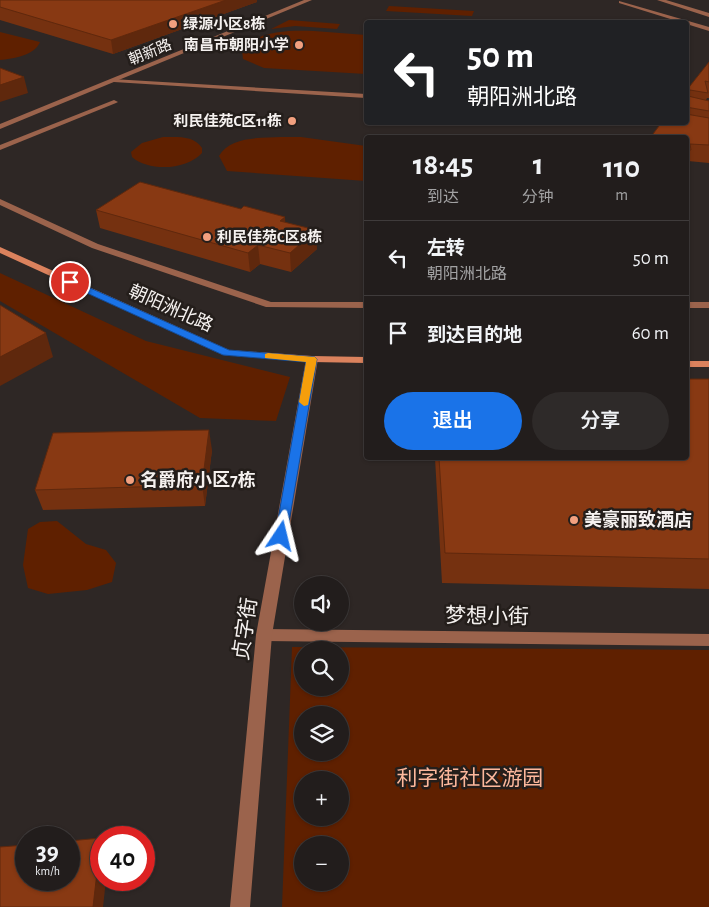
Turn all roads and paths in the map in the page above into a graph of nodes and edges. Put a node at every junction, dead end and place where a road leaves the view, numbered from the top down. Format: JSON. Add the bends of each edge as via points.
{"nodes":[{"id":1,"x":309,"y":0,"type":"edge"},
{"id":2,"x":660,"y":0,"type":"edge"},
{"id":3,"x":621,"y":2,"type":"dead end"},
{"id":4,"x":709,"y":15,"type":"edge"},
{"id":5,"x":682,"y":20,"type":"edge"},
{"id":6,"x":689,"y":22,"type":"edge"},
{"id":7,"x":709,"y":28,"type":"edge"},
{"id":8,"x":114,"y":80,"type":"junction"},
{"id":9,"x":364,"y":96,"type":"edge"},
{"id":10,"x":114,"y":102,"type":"dead end"},
{"id":11,"x":666,"y":125,"type":"edge"},
{"id":12,"x":0,"y":127,"type":"edge"},
{"id":13,"x":709,"y":132,"type":"edge"},
{"id":14,"x":0,"y":148,"type":"edge"},
{"id":15,"x":0,"y":202,"type":"edge"},
{"id":16,"x":0,"y":250,"type":"edge"},
{"id":17,"x":364,"y":305,"type":"edge"},
{"id":18,"x":689,"y":305,"type":"edge"},
{"id":19,"x":709,"y":305,"type":"edge"},
{"id":20,"x":312,"y":359,"type":"junction"},
{"id":21,"x":364,"y":360,"type":"edge"},
{"id":22,"x":689,"y":364,"type":"edge"},
{"id":23,"x":709,"y":364,"type":"edge"},
{"id":24,"x":264,"y":635,"type":"junction"},
{"id":25,"x":709,"y":640,"type":"edge"},
{"id":26,"x":240,"y":907,"type":"edge"}],
"edges":[{"from":1,"to":8,"type":"street","name":"朝新路"},
{"from":2,"to":4,"type":"street"},
{"from":3,"to":5,"type":"street"},
{"from":6,"to":7,"type":"street"},
{"from":8,"to":9,"type":"street"},
{"from":8,"to":12,"type":"street","name":"朝新路"},
{"from":10,"to":14,"type":"street"},
{"from":11,"to":13,"type":"street"},
{"from":15,"to":17,"type":"street","via":[[95,246],[270,305]]},
{"from":16,"to":20,"type":"main road","name":"朝阳洲北路","via":[[227,353]]},
{"from":18,"to":19,"type":"street"},
{"from":20,"to":21,"type":"main road","name":"朝阳洲北路"},
{"from":20,"to":24,"type":"street","name":"贞字街"},
{"from":22,"to":23,"type":"main road"},
{"from":24,"to":25,"type":"street","name":"梦想小街"},
{"from":24,"to":26,"type":"street","name":"贞字街"}]}
